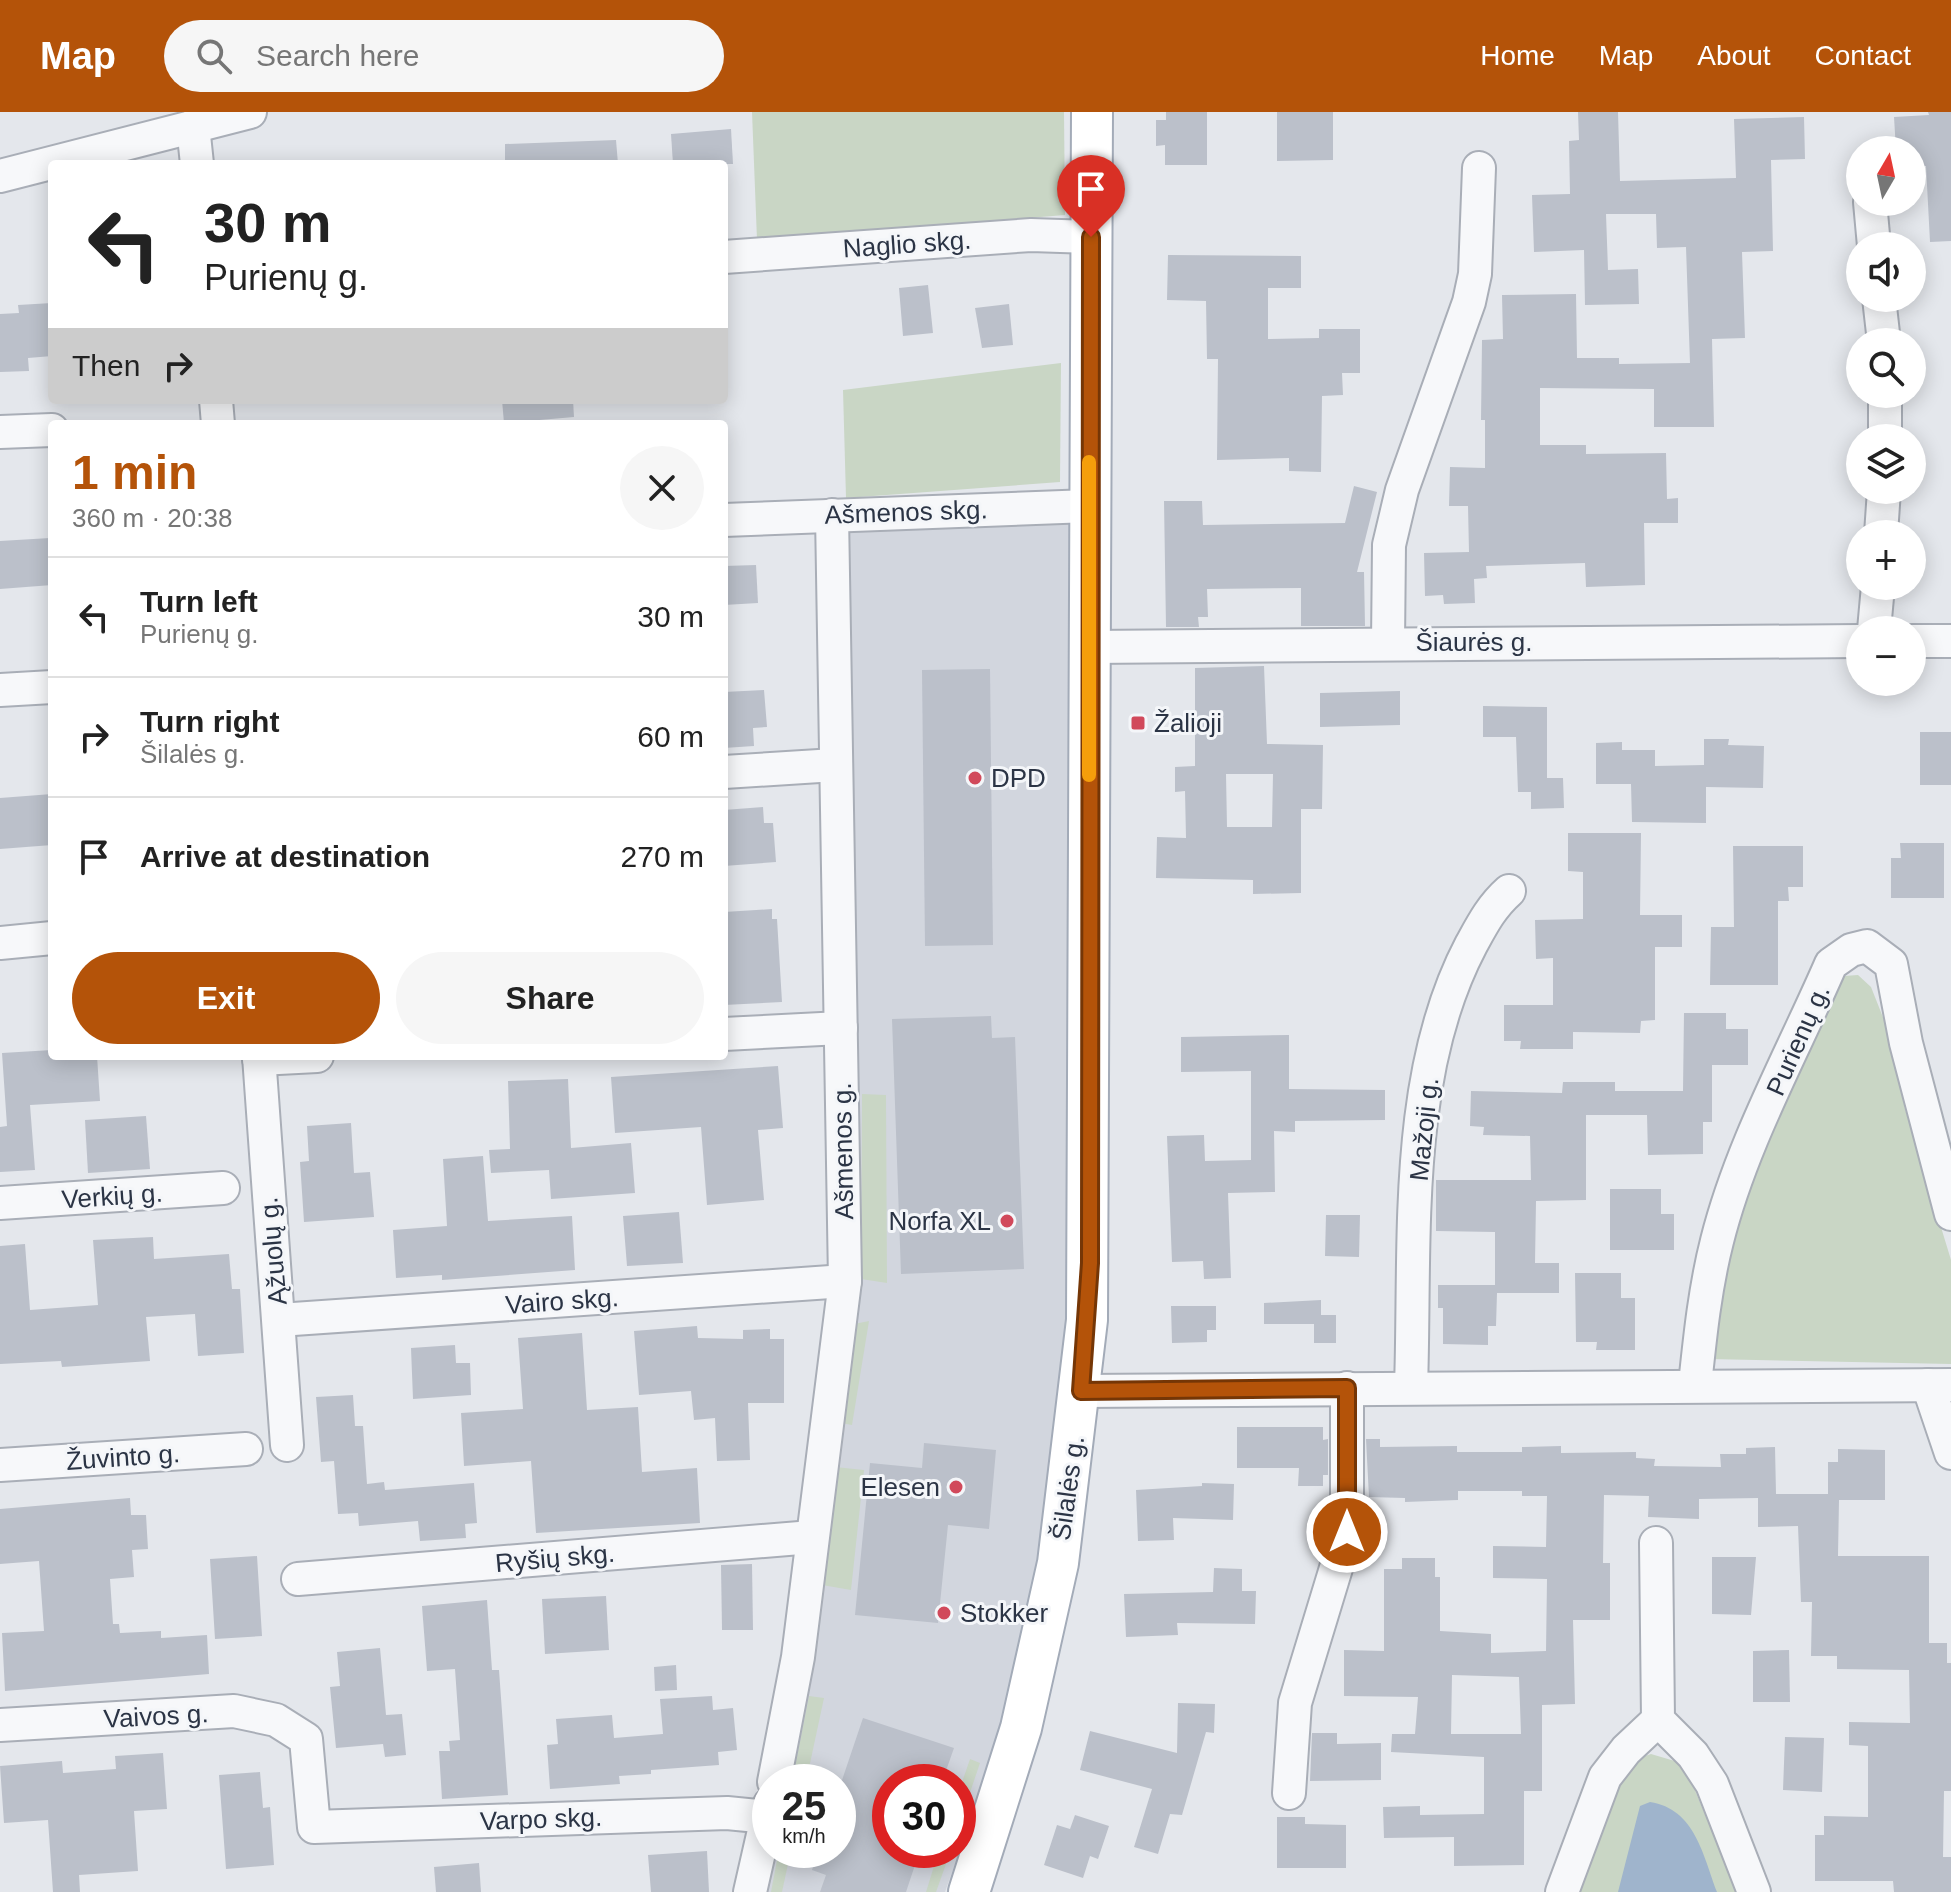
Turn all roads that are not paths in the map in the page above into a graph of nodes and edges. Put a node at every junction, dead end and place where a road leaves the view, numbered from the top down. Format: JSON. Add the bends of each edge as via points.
{"nodes":[{"id":1,"x":250,"y":112,"type":"edge"},
{"id":2,"x":1092,"y":112,"type":"edge"},
{"id":3,"x":193,"y":126,"type":"junction"},
{"id":4,"x":62,"y":160,"type":"edge"},
{"id":5,"x":197,"y":160,"type":"edge"},
{"id":6,"x":48,"y":164,"type":"edge"},
{"id":7,"x":1479,"y":168,"type":"dead end"},
{"id":8,"x":0,"y":176,"type":"edge"},
{"id":9,"x":1091,"y":237,"type":"junction"},
{"id":10,"x":728,"y":257,"type":"edge"},
{"id":11,"x":48,"y":430,"type":"edge"},
{"id":12,"x":0,"y":432,"type":"edge"},
{"id":13,"x":1089,"y":506,"type":"junction"},
{"id":14,"x":832,"y":515,"type":"junction"},
{"id":15,"x":728,"y":520,"type":"edge"},
{"id":16,"x":1846,"y":641,"type":"edge"},
{"id":17,"x":1926,"y":641,"type":"edge"},
{"id":18,"x":1951,"y":641,"type":"edge"},
{"id":19,"x":1388,"y":643,"type":"junction"},
{"id":20,"x":1089,"y":647,"type":"junction"},
{"id":21,"x":48,"y":687,"type":"edge"},
{"id":22,"x":0,"y":690,"type":"edge"},
{"id":23,"x":835,"y":765,"type":"junction"},
{"id":24,"x":728,"y":772,"type":"edge"},
{"id":25,"x":1509,"y":891,"type":"dead end"},
{"id":26,"x":48,"y":938,"type":"edge"},
{"id":27,"x":0,"y":943,"type":"edge"},
{"id":28,"x":841,"y":1028,"type":"junction"},
{"id":29,"x":728,"y":1034,"type":"edge"},
{"id":30,"x":259,"y":1060,"type":"edge"},
{"id":31,"x":223,"y":1188,"type":"dead end"},
{"id":32,"x":0,"y":1203,"type":"edge"},
{"id":33,"x":1951,"y":1214,"type":"edge"},
{"id":34,"x":845,"y":1281,"type":"junction"},
{"id":35,"x":279,"y":1320,"type":"junction"},
{"id":36,"x":1695,"y":1385,"type":"junction"},
{"id":37,"x":1939,"y":1385,"type":"edge"},
{"id":38,"x":1411,"y":1387,"type":"junction"},
{"id":39,"x":1347,"y":1388,"type":"junction"},
{"id":40,"x":1081,"y":1391,"type":"junction"},
{"id":41,"x":287,"y":1445,"type":"dead end"},
{"id":42,"x":246,"y":1449,"type":"dead end"},
{"id":43,"x":1951,"y":1453,"type":"edge"},
{"id":44,"x":0,"y":1465,"type":"edge"},
{"id":45,"x":812,"y":1537,"type":"junction"},
{"id":46,"x":1656,"y":1543,"type":"dead end"},
{"id":47,"x":298,"y":1579,"type":"dead end"},
{"id":48,"x":1658,"y":1720,"type":"junction"},
{"id":49,"x":0,"y":1725,"type":"edge"},
{"id":50,"x":777,"y":1764,"type":"edge"},
{"id":51,"x":1289,"y":1793,"type":"dead end"},
{"id":52,"x":752,"y":1811,"type":"edge"},
{"id":53,"x":314,"y":1827,"type":"joint"},
{"id":54,"x":756,"y":1868,"type":"edge"},
{"id":55,"x":750,"y":1892,"type":"edge"},
{"id":56,"x":969,"y":1892,"type":"edge"},
{"id":57,"x":1562,"y":1892,"type":"edge"},
{"id":58,"x":1754,"y":1892,"type":"edge"}],
"edges":[{"from":1,"to":3,"type":"street"},
{"from":2,"to":9,"type":"main road","name":"Šilalės g."},
{"from":3,"to":4,"type":"street"},
{"from":3,"to":5,"type":"street"},
{"from":6,"to":8,"type":"street"},
{"from":7,"to":19,"type":"street","via":[[1469,302],[1402,490],[1389,545]]},
{"from":9,"to":10,"type":"street","name":"Naglio skg.","via":[[1031,235]]},
{"from":9,"to":13,"type":"main road","name":"Šilalės g."},
{"from":11,"to":12,"type":"street"},
{"from":13,"to":14,"type":"street","name":"Ašmenos skg."},
{"from":13,"to":20,"type":"main road","name":"Šilalės g."},
{"from":14,"to":15,"type":"street","name":"Ašmenos skg."},
{"from":14,"to":23,"type":"street","name":"Ašmenos g."},
{"from":16,"to":19,"type":"street","name":"Šiaurės g."},
{"from":17,"to":18,"type":"street"},
{"from":19,"to":20,"type":"street","name":"Šiaurės g."},
{"from":20,"to":40,"type":"main road","name":"Šilalės g.","via":[[1090,1263]]},
{"from":21,"to":22,"type":"street"},
{"from":23,"to":24,"type":"street"},
{"from":23,"to":28,"type":"street","name":"Ašmenos g."},
{"from":25,"to":38,"type":"street","name":"Mažoji g.","via":[[1493,905],[1465,958],[1431,1060],[1419,1127]]},
{"from":26,"to":27,"type":"street"},
{"from":28,"to":29,"type":"street"},
{"from":28,"to":34,"type":"street","name":"Ašmenos g."},
{"from":30,"to":35,"type":"street","name":"Ąžuolų g."},
{"from":31,"to":32,"type":"street","name":"Verkių g."},
{"from":33,"to":36,"type":"street","name":"Purienų g.","via":[[1891,964],[1867,946],[1851,950],[1831,964],[1738,1176],[1706,1291]]},
{"from":34,"to":35,"type":"street","name":"Vairo skg."},
{"from":34,"to":45,"type":"street","name":"Ašmenos g."},
{"from":35,"to":41,"type":"street","name":"Ąžuolų g."},
{"from":36,"to":37,"type":"street"},
{"from":36,"to":38,"type":"street"},
{"from":37,"to":43,"type":"street"},
{"from":38,"to":39,"type":"street"},
{"from":39,"to":40,"type":"street"},
{"from":39,"to":51,"type":"street","via":[[1347,1532],[1295,1703]]},
{"from":40,"to":56,"type":"main road","name":"Šilalės g.","via":[[1058,1563],[1040,1645],[1021,1728]]},
{"from":42,"to":44,"type":"street","name":"Žuvinto g."},
{"from":45,"to":47,"type":"street","name":"Ryšių skg."},
{"from":45,"to":50,"type":"street","name":"Ašmenos g.","via":[[798,1657]]},
{"from":46,"to":48,"type":"street"},
{"from":48,"to":57,"type":"street","via":[[1605,1777]]},
{"from":48,"to":58,"type":"street","via":[[1693,1755],[1712,1784]]},
{"from":49,"to":53,"type":"street","name":"Vaivos g.","via":[[234,1711],[276,1720],[306,1739]]},
{"from":52,"to":53,"type":"street","name":"Varpo skg."},
{"from":54,"to":55,"type":"street"}]}
